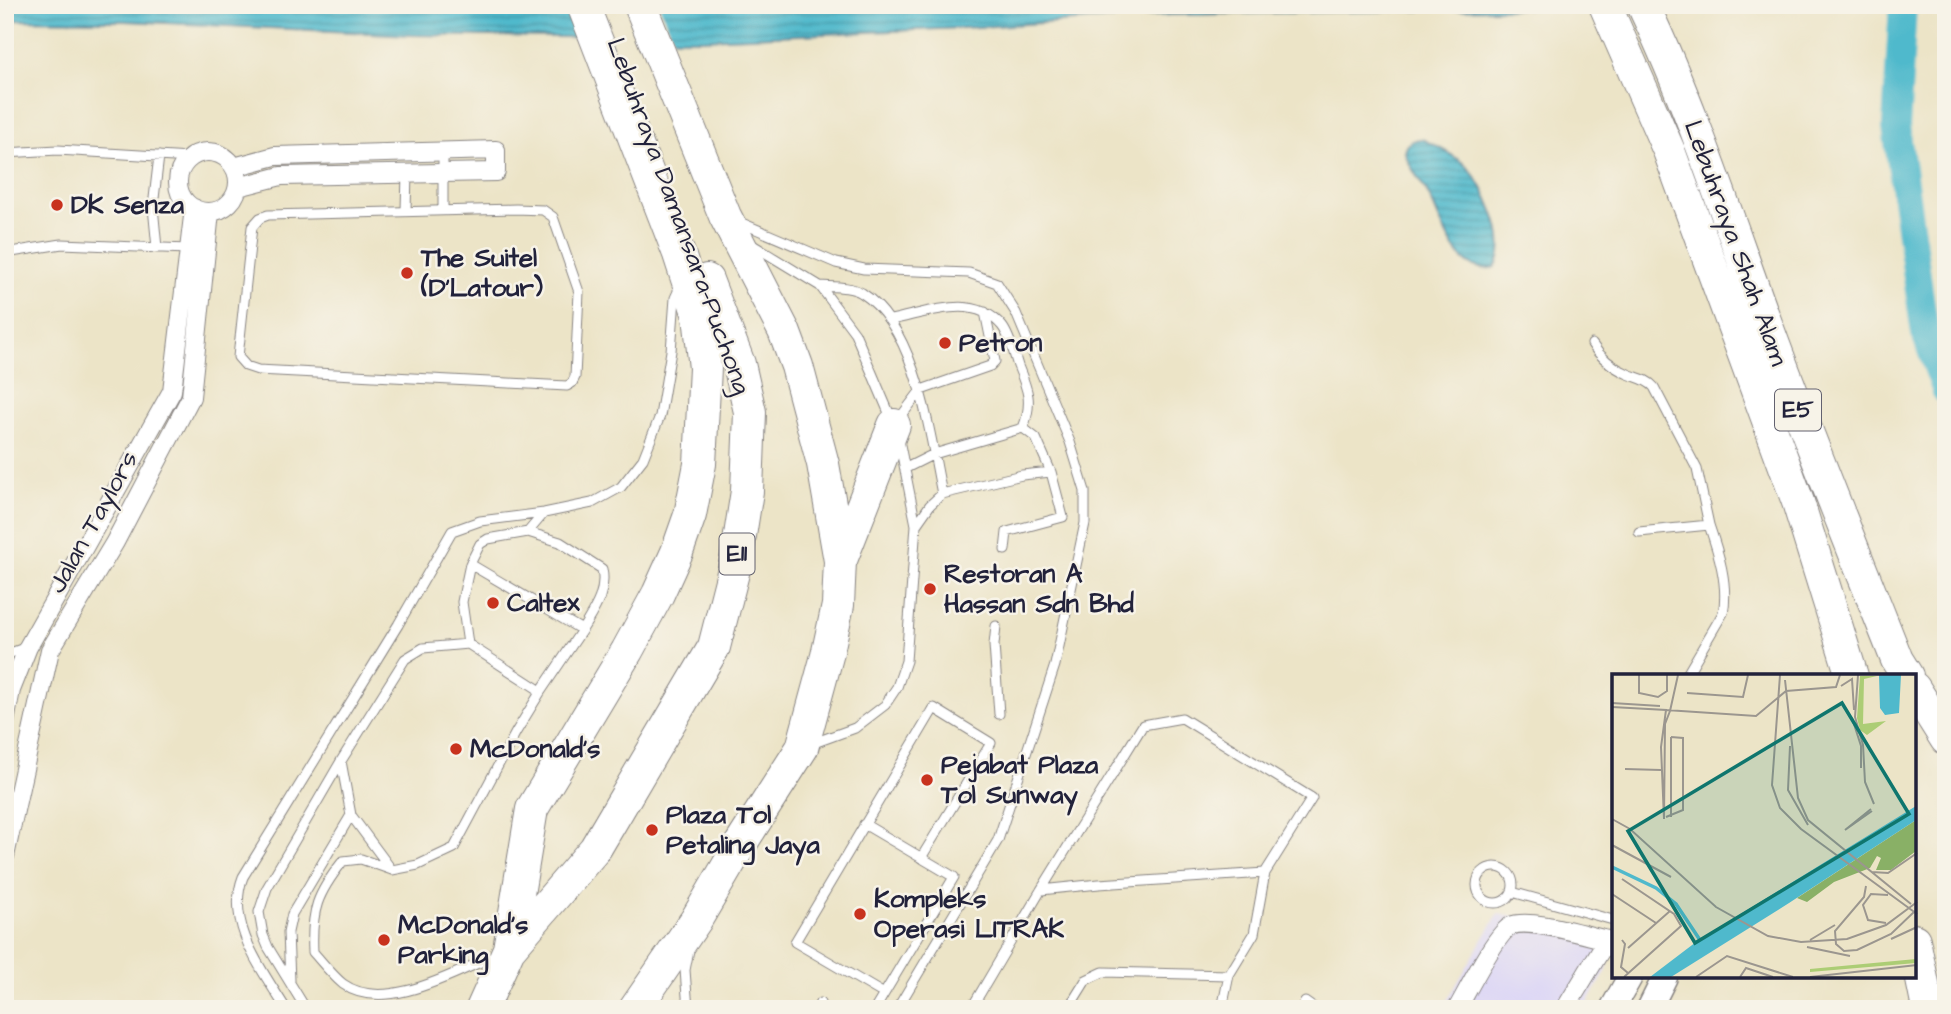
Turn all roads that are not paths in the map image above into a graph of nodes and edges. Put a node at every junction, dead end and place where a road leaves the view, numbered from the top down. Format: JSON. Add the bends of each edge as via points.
{"nodes":[{"id":1,"x":583,"y":5,"type":"edge"},
{"id":2,"x":602,"y":5,"type":"edge"},
{"id":3,"x":640,"y":5,"type":"edge"},
{"id":4,"x":1605,"y":5,"type":"edge"},
{"id":5,"x":1643,"y":5,"type":"edge"},
{"id":6,"x":443,"y":151,"type":"junction"},
{"id":7,"x":5,"y":153,"type":"edge"},
{"id":8,"x":159,"y":156,"type":"junction"},
{"id":9,"x":190,"y":158,"type":"junction"},
{"id":10,"x":234,"y":167,"type":"junction"},
{"id":11,"x":407,"y":173,"type":"junction"},
{"id":12,"x":444,"y":173,"type":"junction"},
{"id":13,"x":238,"y":187,"type":"junction"},
{"id":14,"x":666,"y":196,"type":"junction"},
{"id":15,"x":443,"y":209,"type":"junction"},
{"id":16,"x":202,"y":210,"type":"junction"},
{"id":17,"x":406,"y":210,"type":"junction"},
{"id":18,"x":729,"y":223,"type":"junction"},
{"id":19,"x":157,"y":248,"type":"junction"},
{"id":20,"x":188,"y":249,"type":"junction"},
{"id":21,"x":5,"y":253,"type":"edge"},
{"id":22,"x":686,"y":272,"type":"junction"},
{"id":23,"x":820,"y":286,"type":"junction"},
{"id":24,"x":984,"y":310,"type":"junction"},
{"id":25,"x":891,"y":320,"type":"junction"},
{"id":26,"x":1592,"y":344,"type":"dead end"},
{"id":27,"x":921,"y":390,"type":"junction"},
{"id":28,"x":894,"y":425,"type":"junction"},
{"id":29,"x":1023,"y":428,"type":"junction"},
{"id":30,"x":934,"y":454,"type":"junction"},
{"id":31,"x":906,"y":468,"type":"junction"},
{"id":32,"x":1051,"y":472,"type":"junction"},
{"id":33,"x":943,"y":494,"type":"junction"},
{"id":34,"x":544,"y":513,"type":"junction"},
{"id":35,"x":916,"y":525,"type":"junction"},
{"id":36,"x":1709,"y":525,"type":"junction"},
{"id":37,"x":528,"y":532,"type":"junction"},
{"id":38,"x":1639,"y":533,"type":"dead end"},
{"id":39,"x":1005,"y":550,"type":"dead end"},
{"id":40,"x":840,"y":561,"type":"junction"},
{"id":41,"x":470,"y":564,"type":"junction"},
{"id":42,"x":996,"y":626,"type":"dead end"},
{"id":43,"x":582,"y":630,"type":"junction"},
{"id":44,"x":468,"y":644,"type":"junction"},
{"id":45,"x":28,"y":647,"type":"junction"},
{"id":46,"x":5,"y":655,"type":"edge"},
{"id":47,"x":1687,"y":674,"type":"edge"},
{"id":48,"x":1851,"y":674,"type":"edge"},
{"id":49,"x":1906,"y":674,"type":"edge"},
{"id":50,"x":541,"y":691,"type":"junction"},
{"id":51,"x":1916,"y":691,"type":"edge"},
{"id":52,"x":999,"y":715,"type":"dead end"},
{"id":53,"x":5,"y":722,"type":"edge"},
{"id":54,"x":1946,"y":739,"type":"edge"},
{"id":55,"x":802,"y":748,"type":"junction"},
{"id":56,"x":341,"y":761,"type":"junction"},
{"id":57,"x":351,"y":815,"type":"junction"},
{"id":58,"x":864,"y":824,"type":"junction"},
{"id":59,"x":5,"y":856,"type":"edge"},
{"id":60,"x":920,"y":858,"type":"junction"},
{"id":61,"x":392,"y":870,"type":"junction"},
{"id":62,"x":1265,"y":873,"type":"junction"},
{"id":63,"x":1041,"y":890,"type":"junction"},
{"id":64,"x":1512,"y":892,"type":"junction"},
{"id":65,"x":696,"y":920,"type":"junction"},
{"id":66,"x":1612,"y":920,"type":"edge"},
{"id":67,"x":1610,"y":940,"type":"edge"},
{"id":68,"x":509,"y":949,"type":"junction"},
{"id":69,"x":1916,"y":950,"type":"edge"},
{"id":70,"x":1229,"y":975,"type":"junction"},
{"id":71,"x":1629,"y":979,"type":"edge"},
{"id":72,"x":290,"y":983,"type":"junction"},
{"id":73,"x":884,"y":994,"type":"junction"},
{"id":74,"x":286,"y":1009,"type":"edge"},
{"id":75,"x":306,"y":1009,"type":"edge"},
{"id":76,"x":482,"y":1009,"type":"edge"},
{"id":77,"x":635,"y":1009,"type":"edge"},
{"id":78,"x":688,"y":1009,"type":"edge"},
{"id":79,"x":875,"y":1009,"type":"edge"},
{"id":80,"x":897,"y":1009,"type":"edge"},
{"id":81,"x":971,"y":1009,"type":"edge"},
{"id":82,"x":1068,"y":1009,"type":"edge"},
{"id":83,"x":1222,"y":1009,"type":"edge"},
{"id":84,"x":1301,"y":1009,"type":"edge"},
{"id":85,"x":1315,"y":1009,"type":"edge"},
{"id":86,"x":1457,"y":1009,"type":"edge"},
{"id":87,"x":1565,"y":1009,"type":"edge"},
{"id":88,"x":1612,"y":1009,"type":"edge"},
{"id":89,"x":1928,"y":1009,"type":"edge"}],
"edges":[{"from":1,"to":14,"type":"highway","name":"Lebuhraya Damansara–Puchong","number":"E11"},
{"from":2,"to":14,"type":"highway","name":"Lebuhraya Damansara–Puchong","number":"E11"},
{"from":3,"to":18,"type":"highway","name":"Lebuhraya Damansara–Puchong"},
{"from":4,"to":48,"type":"highway","name":"Lebuhraya Shah Alam","number":"E5","via":[[1669,151],[1798,502]]},
{"from":5,"to":49,"type":"highway","name":"Lebuhraya Shah Alam","number":"E5","via":[[1699,139],[1806,432]]},
{"from":6,"to":10,"type":"street","via":[[275,156]]},
{"from":6,"to":12,"type":"lane"},
{"from":6,"to":12,"type":"street","via":[[496,150],[496,172]]},
{"from":7,"to":8,"type":"lane","via":[[58,150]]},
{"from":8,"to":9,"type":"lane"},
{"from":8,"to":19,"type":"lane","via":[[153,207]]},
{"from":9,"to":10,"type":"street","via":[[219,154]]},
{"from":9,"to":16,"type":"street","via":[[178,184],[186,202]]},
{"from":10,"to":13,"type":"street"},
{"from":11,"to":12,"type":"street"},
{"from":11,"to":13,"type":"street","via":[[281,176]]},
{"from":11,"to":17,"type":"lane"},
{"from":12,"to":15,"type":"lane"},
{"from":13,"to":16,"type":"street","via":[[228,204]]},
{"from":14,"to":22,"type":"highway","name":"Lebuhraya Damansara–Puchong","number":"E11"},
{"from":14,"to":68,"type":"highway","name":"Lebuhraya Damansara–Puchong","number":"E11","via":[[739,364],[750,411],[747,491],[736,561],[714,647],[619,810],[595,849]]},
{"from":15,"to":17,"type":"lane"},
{"from":15,"to":17,"type":"lane","via":[[543,210],[553,217],[579,292],[572,383],[246,366],[238,357],[252,227],[260,218]]},
{"from":16,"to":20,"type":"street","name":"Jalan Taylors"},
{"from":16,"to":59,"type":"street","name":"Jalan Taylors","via":[[191,397],[115,542],[50,650]]},
{"from":18,"to":23,"type":"lane","via":[[768,256]]},
{"from":18,"to":40,"type":"highway","name":"Lebuhraya Damansara–Puchong","via":[[797,366],[823,464]]},
{"from":18,"to":80,"type":"lane","via":[[836,263],[864,269],[969,274],[996,283],[1016,313],[1070,442],[1085,491],[1085,523],[1055,665],[1002,830]]},
{"from":19,"to":20,"type":"lane"},
{"from":19,"to":21,"type":"lane","via":[[62,244]]},
{"from":20,"to":45,"type":"street","name":"Jalan Taylors","via":[[172,391]]},
{"from":22,"to":34,"type":"lane","via":[[675,298],[660,416],[643,459],[621,487],[592,503]]},
{"from":22,"to":68,"type":"highway","name":"Lebuhraya Damansara–Puchong","number":"E11","via":[[699,316],[705,368],[700,464],[690,515],[646,617],[532,809]]},
{"from":23,"to":25,"type":"lane","via":[[851,288]]},
{"from":23,"to":28,"type":"lane","via":[[855,333]]},
{"from":24,"to":25,"type":"lane","via":[[962,306]]},
{"from":24,"to":27,"type":"lane","via":[[995,361]]},
{"from":24,"to":29,"type":"lane","via":[[1003,327],[1029,393],[1030,412]]},
{"from":25,"to":27,"type":"lane"},
{"from":26,"to":36,"type":"lane","via":[[1599,355],[1654,387],[1697,469]]},
{"from":27,"to":28,"type":"lane"},
{"from":27,"to":30,"type":"lane"},
{"from":28,"to":31,"type":"lane"},
{"from":28,"to":40,"type":"highway"},
{"from":29,"to":30,"type":"lane"},
{"from":29,"to":32,"type":"lane","via":[[1036,438]]},
{"from":30,"to":31,"type":"lane"},
{"from":30,"to":33,"type":"lane"},
{"from":31,"to":35,"type":"lane"},
{"from":32,"to":33,"type":"lane"},
{"from":32,"to":39,"type":"lane","via":[[1063,517],[1007,532]]},
{"from":33,"to":35,"type":"lane"},
{"from":34,"to":37,"type":"lane"},
{"from":34,"to":74,"type":"lane","via":[[452,531],[243,877],[237,900],[241,923],[255,959]]},
{"from":35,"to":55,"type":"lane","via":[[906,661],[897,687],[885,705],[855,728]]},
{"from":36,"to":38,"type":"lane"},
{"from":36,"to":47,"type":"lane","via":[[1718,550],[1725,603]]},
{"from":37,"to":41,"type":"lane","via":[[488,539],[480,544]]},
{"from":37,"to":43,"type":"lane","via":[[560,542],[602,569],[603,590]]},
{"from":40,"to":55,"type":"highway","name":"Lebuhraya Damansara–Puchong","via":[[838,605]]},
{"from":41,"to":43,"type":"lane"},
{"from":41,"to":44,"type":"lane","via":[[462,602]]},
{"from":42,"to":52,"type":"lane"},
{"from":43,"to":50,"type":"lane"},
{"from":44,"to":50,"type":"lane"},
{"from":44,"to":56,"type":"lane","via":[[423,648],[405,659]]},
{"from":45,"to":46,"type":"lane"},
{"from":45,"to":53,"type":"street","name":"Jalan Taylors","via":[[11,690]]},
{"from":50,"to":61,"type":"lane","via":[[454,848],[418,865]]},
{"from":51,"to":54,"type":"highway"},
{"from":55,"to":65,"type":"highway","name":"Lebuhraya Damansara–Puchong"},
{"from":56,"to":57,"type":"lane"},
{"from":56,"to":72,"type":"lane","via":[[267,888],[259,912],[268,947]]},
{"from":57,"to":61,"type":"lane"},
{"from":57,"to":72,"type":"lane","via":[[292,914]]},
{"from":58,"to":60,"type":"lane"},
{"from":58,"to":60,"type":"lane","via":[[934,708],[991,743]]},
{"from":58,"to":73,"type":"lane","via":[[794,942]]},
{"from":60,"to":73,"type":"lane","via":[[954,877]]},
{"from":61,"to":68,"type":"lane","via":[[361,859],[343,861],[326,883],[312,919],[313,951],[343,984],[373,995],[392,995]]},
{"from":62,"to":63,"type":"lane"},
{"from":62,"to":63,"type":"lane","via":[[1312,798],[1182,718],[1143,725]]},
{"from":62,"to":70,"type":"lane","via":[[1254,934]]},
{"from":63,"to":81,"type":"lane"},
{"from":64,"to":64,"type":"lane","via":[[1503,901],[1491,903],[1478,891],[1480,874],[1491,867],[1502,869],[1511,876]]},
{"from":64,"to":66,"type":"lane"},
{"from":65,"to":77,"type":"highway","name":"Lebuhraya Damansara–Puchong"},
{"from":65,"to":78,"type":"lane","via":[[685,970]]},
{"from":67,"to":86,"type":"street","via":[[1531,924],[1513,925],[1501,935]]},
{"from":67,"to":87,"type":"street"},
{"from":68,"to":76,"type":"highway","name":"Lebuhraya Damansara–Puchong","number":"E11"},
{"from":69,"to":89,"type":"highway"},
{"from":70,"to":82,"type":"lane","via":[[1103,972],[1086,980]]},
{"from":70,"to":83,"type":"lane"},
{"from":71,"to":88,"type":"street"},
{"from":72,"to":75,"type":"lane"},
{"from":73,"to":79,"type":"lane"},
{"from":84,"to":85,"type":"lane","via":[[1305,1002]]}]}
